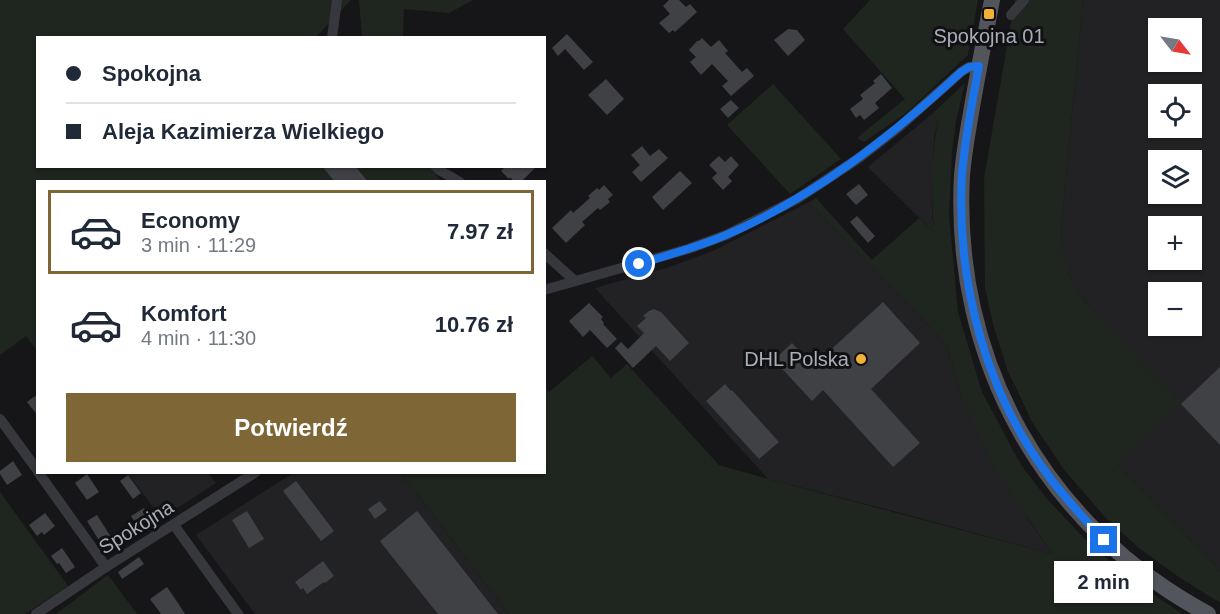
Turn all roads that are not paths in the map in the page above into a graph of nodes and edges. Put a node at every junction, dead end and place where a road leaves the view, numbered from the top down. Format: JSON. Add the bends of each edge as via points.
{"nodes":[{"id":1,"x":337,"y":0,"type":"edge"},
{"id":2,"x":992,"y":0,"type":"edge"},
{"id":3,"x":1024,"y":0,"type":"edge"},
{"id":4,"x":1011,"y":15,"type":"dead end"},
{"id":5,"x":332,"y":36,"type":"edge"},
{"id":6,"x":979,"y":66,"type":"junction"},
{"id":7,"x":437,"y":168,"type":"edge"},
{"id":8,"x":456,"y":180,"type":"edge"},
{"id":9,"x":546,"y":255,"type":"edge"},
{"id":10,"x":575,"y":281,"type":"junction"},
{"id":11,"x":546,"y":289,"type":"edge"},
{"id":12,"x":0,"y":419,"type":"edge"},
{"id":13,"x":36,"y":469,"type":"edge"},
{"id":14,"x":39,"y":474,"type":"edge"},
{"id":15,"x":253,"y":474,"type":"edge"},
{"id":16,"x":174,"y":525,"type":"junction"},
{"id":17,"x":106,"y":567,"type":"junction"},
{"id":18,"x":36,"y":614,"type":"edge"},
{"id":19,"x":238,"y":614,"type":"edge"},
{"id":20,"x":1208,"y":614,"type":"edge"}],
"edges":[{"from":1,"to":5,"type":"street"},
{"from":2,"to":6,"type":"main road"},
{"from":3,"to":4,"type":"street"},
{"from":6,"to":10,"type":"street","via":[[961,72],[898,128],[797,199],[726,235]]},
{"from":6,"to":20,"type":"main road","via":[[962,173],[961,219],[969,292],[992,371],[1024,439],[1084,519],[1143,572]]},
{"from":7,"to":8,"type":"street"},
{"from":9,"to":10,"type":"street"},
{"from":10,"to":11,"type":"street"},
{"from":12,"to":13,"type":"street"},
{"from":14,"to":17,"type":"street"},
{"from":15,"to":16,"type":"street","name":"Spokojna"},
{"from":16,"to":17,"type":"street","name":"Spokojna"},
{"from":16,"to":19,"type":"street"},
{"from":17,"to":18,"type":"street","name":"Spokojna"}]}
